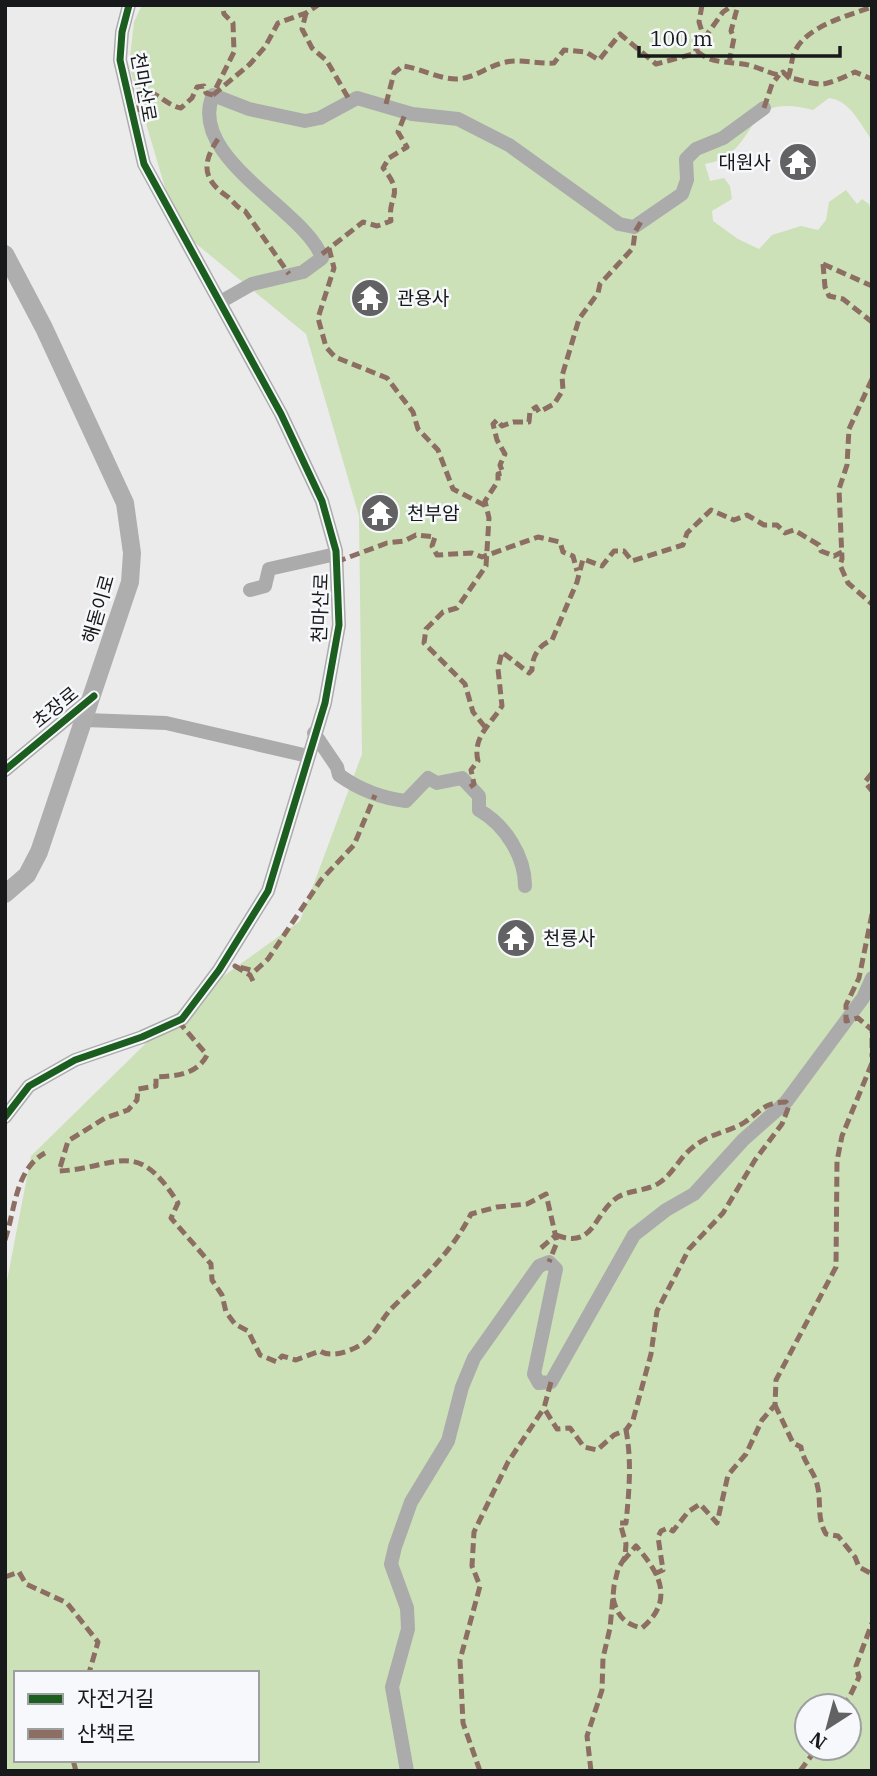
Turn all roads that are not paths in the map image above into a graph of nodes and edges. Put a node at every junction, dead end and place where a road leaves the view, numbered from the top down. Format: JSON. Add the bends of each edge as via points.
{"nodes":[{"id":1,"x":129,"y":5,"type":"edge"},
{"id":2,"x":764,"y":108,"type":"dead end"},
{"id":3,"x":5,"y":254,"type":"edge"},
{"id":4,"x":222,"y":301,"type":"junction"},
{"id":5,"x":336,"y":554,"type":"junction"},
{"id":6,"x":250,"y":590,"type":"dead end"},
{"id":7,"x":94,"y":696,"type":"junction"},
{"id":8,"x":86,"y":720,"type":"junction"},
{"id":9,"x":314,"y":733,"type":"junction"},
{"id":10,"x":308,"y":756,"type":"junction"},
{"id":11,"x":6,"y":768,"type":"edge"},
{"id":12,"x":525,"y":886,"type":"dead end"},
{"id":13,"x":5,"y":894,"type":"edge"},
{"id":14,"x":872,"y":978,"type":"edge"},
{"id":15,"x":5,"y":1117,"type":"edge"},
{"id":16,"x":407,"y":1771,"type":"edge"}],
"edges":[{"from":1,"to":4,"type":"street","name":"천마산로","via":[[120,60],[144,164]]},
{"from":2,"to":4,"type":"street","via":[[723,138],[696,149],[686,159],[682,194],[634,227],[619,223],[509,145],[458,120],[412,114],[357,98],[305,121],[249,109],[213,95],[212,126],[227,154],[250,183],[313,242],[322,258],[303,272],[251,284]]},
{"from":3,"to":7,"type":"main road","name":"해돋이로","via":[[125,503],[130,526],[130,582]]},
{"from":4,"to":5,"type":"street","name":"천마산로","via":[[322,501]]},
{"from":5,"to":6,"type":"street","via":[[269,569],[265,586]]},
{"from":5,"to":9,"type":"street","name":"천마산로","via":[[339,625],[325,703]]},
{"from":7,"to":8,"type":"main road","name":"해돋이로"},
{"from":7,"to":11,"type":"street","name":"초장로"},
{"from":8,"to":10,"type":"street","via":[[166,723]]},
{"from":8,"to":13,"type":"main road","name":"해돋이로","via":[[39,852],[27,875]]},
{"from":9,"to":10,"type":"street","name":"천마산로"},
{"from":9,"to":12,"type":"street","via":[[339,775],[375,795],[406,801],[428,778],[437,783],[462,778],[479,796],[479,810],[491,817],[524,860]]},
{"from":10,"to":15,"type":"street","name":"천마산로","via":[[268,891],[182,1019],[75,1060],[29,1086]]},
{"from":14,"to":16,"type":"street","via":[[863,998],[786,1102],[743,1140],[694,1194],[634,1235],[551,1382],[539,1383],[534,1374],[556,1269],[549,1262],[539,1266],[474,1358],[448,1441],[411,1502],[391,1564],[407,1608],[408,1629],[391,1687]]}]}
